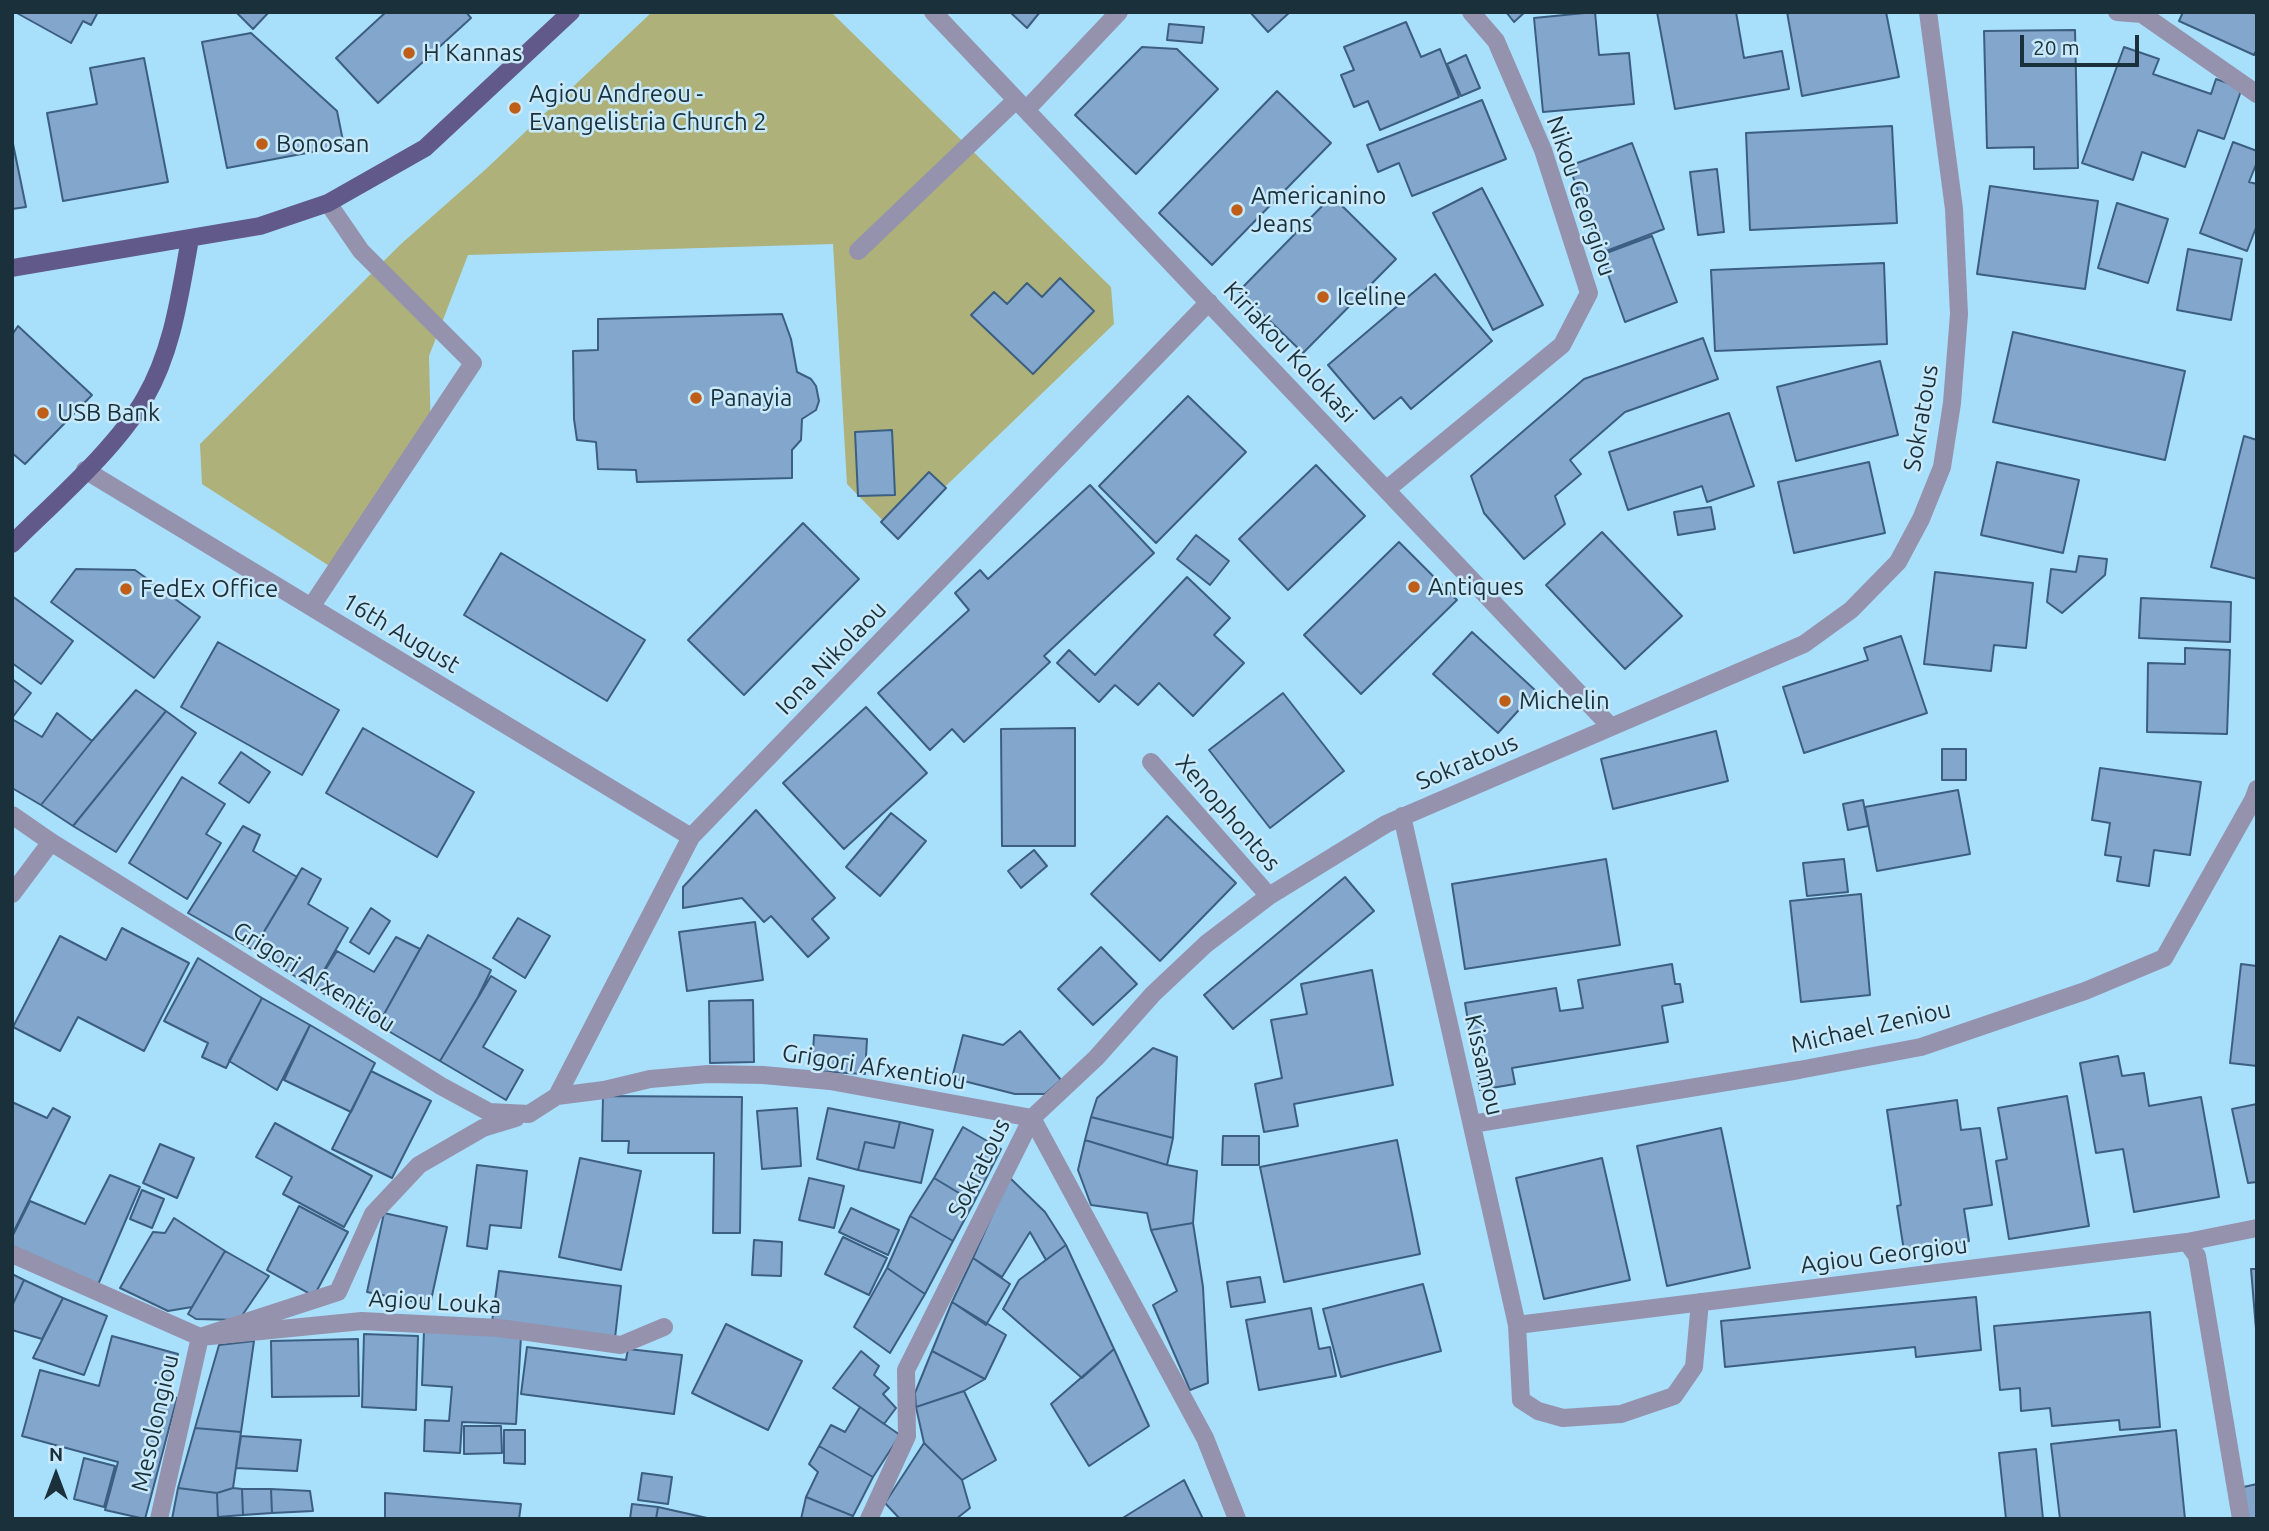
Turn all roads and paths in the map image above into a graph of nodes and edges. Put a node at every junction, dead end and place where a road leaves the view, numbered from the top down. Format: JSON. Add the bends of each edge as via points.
{"nodes":[{"id":1,"x":571,"y":12,"type":"edge"},
{"id":2,"x":933,"y":12,"type":"edge"},
{"id":3,"x":1119,"y":12,"type":"edge"},
{"id":4,"x":1471,"y":12,"type":"edge"},
{"id":5,"x":1927,"y":12,"type":"edge"},
{"id":6,"x":2118,"y":12,"type":"edge"},
{"id":7,"x":2257,"y":94,"type":"edge"},
{"id":8,"x":1021,"y":105,"type":"junction"},
{"id":9,"x":328,"y":203,"type":"junction"},
{"id":10,"x":190,"y":239,"type":"junction"},
{"id":11,"x":858,"y":251,"type":"dead end"},
{"id":12,"x":12,"y":268,"type":"edge"},
{"id":13,"x":1209,"y":302,"type":"junction"},
{"id":14,"x":85,"y":470,"type":"junction"},
{"id":15,"x":1386,"y":490,"type":"junction"},
{"id":16,"x":12,"y":544,"type":"edge"},
{"id":17,"x":312,"y":607,"type":"junction"},
{"id":18,"x":1611,"y":727,"type":"junction"},
{"id":19,"x":1151,"y":762,"type":"dead end"},
{"id":20,"x":2257,"y":789,"type":"edge"},
{"id":21,"x":12,"y":815,"type":"edge"},
{"id":22,"x":1402,"y":816,"type":"junction"},
{"id":23,"x":691,"y":837,"type":"junction"},
{"id":24,"x":51,"y":842,"type":"junction"},
{"id":25,"x":12,"y":894,"type":"edge"},
{"id":26,"x":1269,"y":896,"type":"junction"},
{"id":27,"x":557,"y":1096,"type":"junction"},
{"id":28,"x":529,"y":1114,"type":"junction"},
{"id":29,"x":1031,"y":1118,"type":"junction"},
{"id":30,"x":1472,"y":1124,"type":"junction"},
{"id":31,"x":2257,"y":1228,"type":"edge"},
{"id":32,"x":2187,"y":1242,"type":"junction"},
{"id":33,"x":12,"y":1254,"type":"edge"},
{"id":34,"x":1700,"y":1302,"type":"junction"},
{"id":35,"x":1517,"y":1325,"type":"junction"},
{"id":36,"x":664,"y":1327,"type":"dead end"},
{"id":37,"x":200,"y":1337,"type":"junction"},
{"id":38,"x":159,"y":1519,"type":"edge"},
{"id":39,"x":869,"y":1519,"type":"edge"},
{"id":40,"x":1237,"y":1519,"type":"edge"},
{"id":41,"x":2241,"y":1519,"type":"edge"}],
"edges":[{"from":1,"to":9,"type":"main road","via":[[425,148]]},
{"from":2,"to":8,"type":"street","name":"Kiriakou Kolokasi"},
{"from":3,"to":8,"type":"street"},
{"from":4,"to":15,"type":"street","name":"Nikou Georgiou","via":[[1496,41],[1543,150],[1589,293],[1562,345]]},
{"from":5,"to":18,"type":"street","name":"Sokratous","via":[[1954,209],[1959,314],[1942,467],[1921,519],[1898,562],[1851,610],[1804,644]]},
{"from":6,"to":7,"type":"street","via":[[2142,14]]},
{"from":8,"to":11,"type":"street"},
{"from":8,"to":13,"type":"street","name":"Kiriakou Kolokasi"},
{"from":9,"to":10,"type":"main road","via":[[260,226]]},
{"from":9,"to":17,"type":"street","via":[[361,251],[473,363]]},
{"from":10,"to":12,"type":"main road"},
{"from":10,"to":14,"type":"main road","via":[[175,322],[155,378],[125,429]]},
{"from":13,"to":15,"type":"street","name":"Kiriakou Kolokasi"},
{"from":13,"to":23,"type":"street","name":"Iona Nikolaou"},
{"from":14,"to":16,"type":"main road"},
{"from":14,"to":17,"type":"street","name":"16th August"},
{"from":15,"to":18,"type":"street","name":"Kiriakou Kolokasi"},
{"from":17,"to":23,"type":"street","name":"16th August"},
{"from":18,"to":22,"type":"street","name":"Sokratous"},
{"from":19,"to":26,"type":"street","name":"Xenophontos"},
{"from":20,"to":30,"type":"street","name":"Michael Zeniou","via":[[2164,958],[2085,991],[1921,1047]]},
{"from":21,"to":24,"type":"street","name":"Grigori Afxentiou"},
{"from":22,"to":26,"type":"street","name":"Sokratous"},
{"from":22,"to":30,"type":"street","name":"Kissamou"},
{"from":23,"to":27,"type":"street","name":"Iona Nikolaou"},
{"from":24,"to":25,"type":"street"},
{"from":24,"to":28,"type":"street","name":"Grigori Afxentiou","via":[[441,1086],[489,1112]]},
{"from":26,"to":29,"type":"street","name":"Sokratous","via":[[1206,944]]},
{"from":27,"to":28,"type":"street","name":"Grigori Afxentiou"},
{"from":27,"to":29,"type":"street","name":"Grigori Afxentiou","via":[[650,1079],[763,1075],[830,1081]]},
{"from":28,"to":37,"type":"street","via":[[483,1128],[419,1166],[373,1214],[338,1292]]},
{"from":29,"to":39,"type":"street","name":"Sokratous","via":[[906,1370],[907,1436]]},
{"from":29,"to":40,"type":"street","via":[[1205,1438]]},
{"from":30,"to":35,"type":"street","name":"Kissamou"},
{"from":31,"to":32,"type":"street","name":"Agiou Georgiou"},
{"from":32,"to":34,"type":"street","name":"Agiou Georgiou"},
{"from":32,"to":41,"type":"street","via":[[2197,1256]]},
{"from":33,"to":37,"type":"street"},
{"from":34,"to":35,"type":"street","name":"Agiou Georgiou"},
{"from":34,"to":35,"type":"street","name":"Kissamou","via":[[1694,1367],[1674,1396],[1621,1414],[1563,1418],[1521,1400]]},
{"from":36,"to":37,"type":"street","name":"Agiou Louka","via":[[621,1345],[499,1328],[362,1321]]},
{"from":37,"to":38,"type":"street","name":"Mesolongiou"}]}
